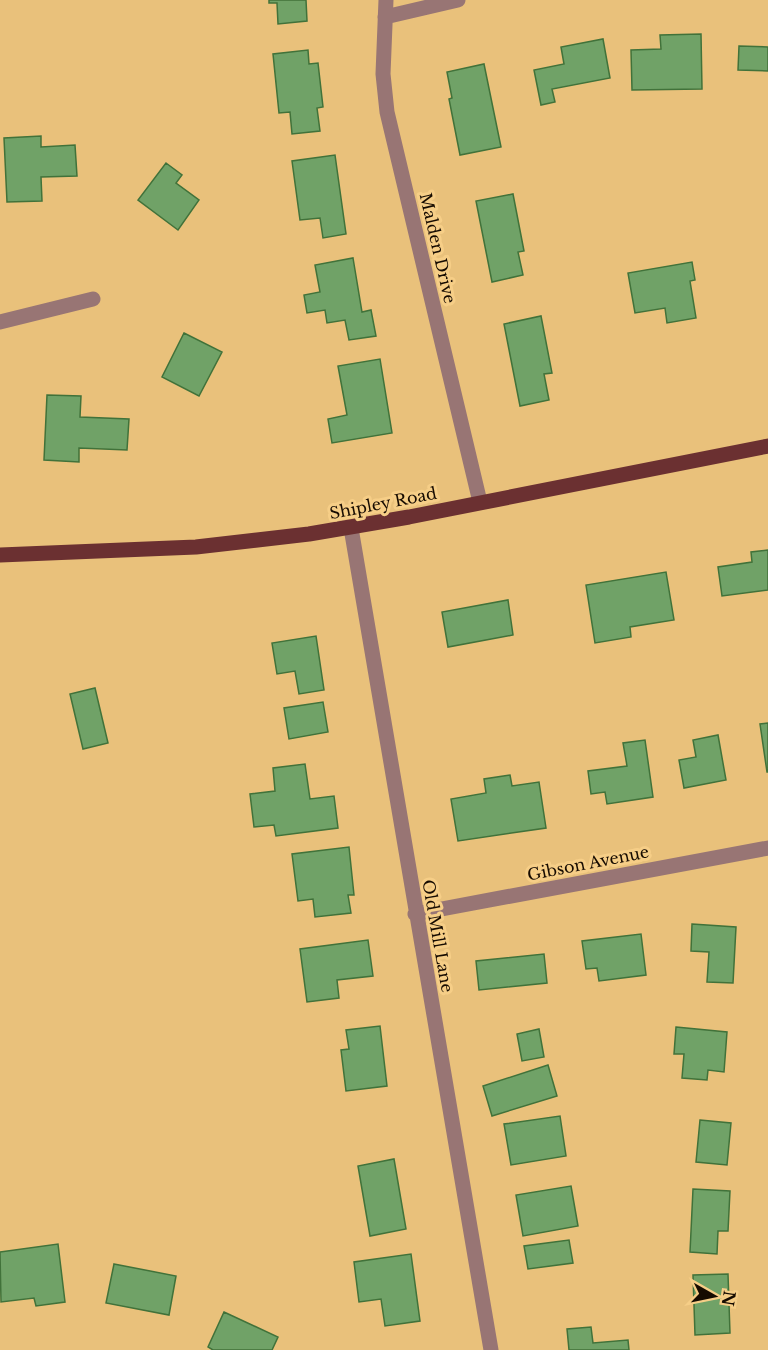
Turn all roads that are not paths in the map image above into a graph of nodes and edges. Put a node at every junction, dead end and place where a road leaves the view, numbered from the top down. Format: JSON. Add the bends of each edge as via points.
{"nodes":[{"id":1,"x":386,"y":0,"type":"edge"},
{"id":2,"x":458,"y":0,"type":"edge"},
{"id":3,"x":386,"y":17,"type":"junction"},
{"id":4,"x":93,"y":299,"type":"dead end"},
{"id":5,"x":0,"y":322,"type":"edge"},
{"id":6,"x":768,"y":446,"type":"edge"},
{"id":7,"x":480,"y":502,"type":"junction"},
{"id":8,"x":351,"y":528,"type":"junction"},
{"id":9,"x":0,"y":555,"type":"edge"},
{"id":10,"x":768,"y":848,"type":"edge"},
{"id":11,"x":415,"y":914,"type":"junction"},
{"id":12,"x":491,"y":1350,"type":"edge"}],
"edges":[{"from":1,"to":3,"type":"street","name":"Malden Drive"},
{"from":2,"to":3,"type":"street"},
{"from":3,"to":7,"type":"street","name":"Malden Drive","via":[[387,112]]},
{"from":4,"to":5,"type":"street"},
{"from":6,"to":7,"type":"main road","name":"Shipley Road"},
{"from":7,"to":8,"type":"main road","name":"Shipley Road"},
{"from":8,"to":9,"type":"main road","name":"Shipley Road","via":[[196,547]]},
{"from":8,"to":11,"type":"street","name":"Old Mill Lane"},
{"from":10,"to":11,"type":"street","name":"Gibson Avenue"},
{"from":11,"to":12,"type":"street","name":"Old Mill Lane"}]}
